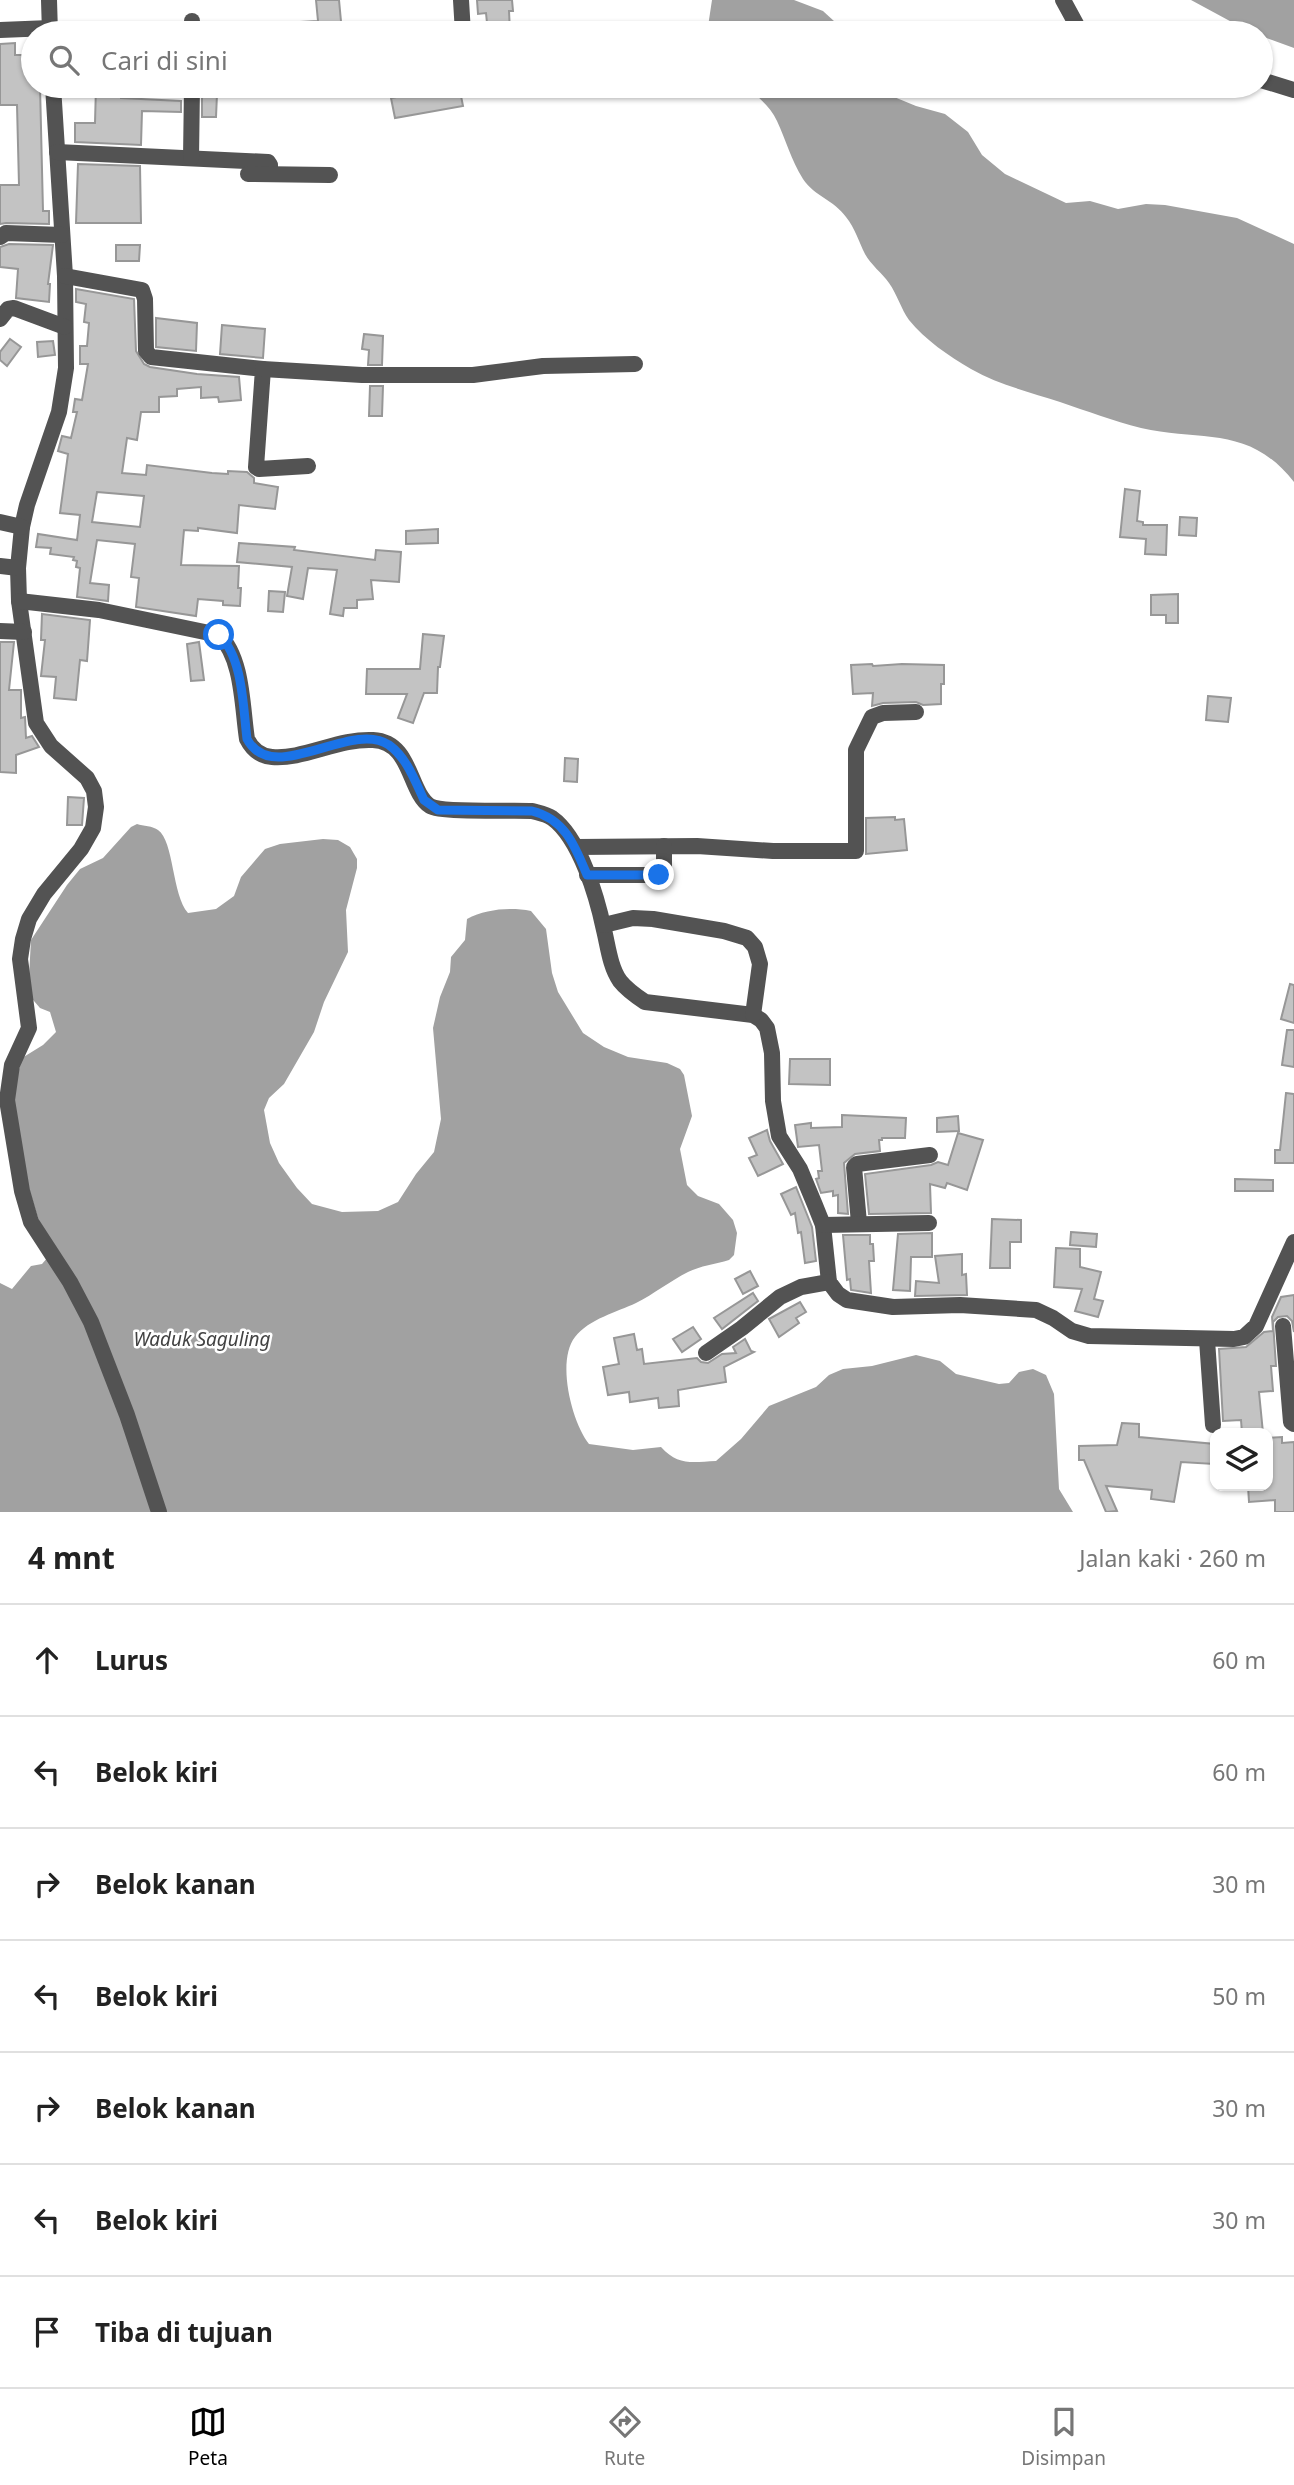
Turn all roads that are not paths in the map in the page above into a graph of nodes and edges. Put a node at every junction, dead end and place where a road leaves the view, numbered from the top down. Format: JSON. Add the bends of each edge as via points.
{"nodes":[{"id":1,"x":49,"y":0,"type":"edge"},
{"id":2,"x":461,"y":0,"type":"edge"},
{"id":3,"x":1063,"y":0,"type":"edge"},
{"id":4,"x":50,"y":21,"type":"edge"},
{"id":5,"x":462,"y":21,"type":"edge"},
{"id":6,"x":1074,"y":21,"type":"edge"},
{"id":7,"x":0,"y":30,"type":"edge"},
{"id":8,"x":21,"y":30,"type":"edge"},
{"id":9,"x":1273,"y":84,"type":"edge"},
{"id":10,"x":1294,"y":90,"type":"edge"},
{"id":11,"x":54,"y":98,"type":"edge"},
{"id":12,"x":192,"y":98,"type":"edge"},
{"id":13,"x":57,"y":152,"type":"junction"},
{"id":14,"x":191,"y":158,"type":"junction"},
{"id":15,"x":330,"y":175,"type":"dead end"},
{"id":16,"x":62,"y":235,"type":"junction"},
{"id":17,"x":0,"y":237,"type":"edge"},
{"id":18,"x":65,"y":276,"type":"junction"},
{"id":19,"x":0,"y":319,"type":"edge"},
{"id":20,"x":65,"y":327,"type":"junction"},
{"id":21,"x":635,"y":364,"type":"dead end"},
{"id":22,"x":262,"y":369,"type":"junction"},
{"id":23,"x":308,"y":466,"type":"dead end"},
{"id":24,"x":0,"y":522,"type":"edge"},
{"id":25,"x":22,"y":527,"type":"junction"},
{"id":26,"x":0,"y":566,"type":"edge"},
{"id":27,"x":18,"y":568,"type":"junction"},
{"id":28,"x":19,"y":601,"type":"junction"},
{"id":29,"x":0,"y":631,"type":"edge"},
{"id":30,"x":24,"y":632,"type":"junction"},
{"id":31,"x":916,"y":712,"type":"dead end"},
{"id":32,"x":664,"y":846,"type":"junction"},
{"id":33,"x":576,"y":847,"type":"junction"},
{"id":34,"x":587,"y":875,"type":"junction"},
{"id":35,"x":604,"y":925,"type":"junction"},
{"id":36,"x":753,"y":1015,"type":"junction"},
{"id":37,"x":930,"y":1155,"type":"dead end"},
{"id":38,"x":859,"y":1223,"type":"junction"},
{"id":39,"x":929,"y":1223,"type":"dead end"},
{"id":40,"x":822,"y":1225,"type":"junction"},
{"id":41,"x":1291,"y":1251,"type":"edge"},
{"id":42,"x":829,"y":1282,"type":"junction"},
{"id":43,"x":1256,"y":1326,"type":"junction"},
{"id":44,"x":1289,"y":1326,"type":"edge"},
{"id":45,"x":1207,"y":1340,"type":"junction"},
{"id":46,"x":706,"y":1353,"type":"dead end"},
{"id":47,"x":1294,"y":1424,"type":"edge"},
{"id":48,"x":1213,"y":1425,"type":"dead end"},
{"id":49,"x":159,"y":1512,"type":"edge"}],
"edges":[{"from":1,"to":4,"type":"street"},
{"from":2,"to":5,"type":"street"},
{"from":3,"to":6,"type":"street"},
{"from":7,"to":8,"type":"street"},
{"from":9,"to":10,"type":"street"},
{"from":11,"to":13,"type":"street"},
{"from":12,"to":14,"type":"street"},
{"from":13,"to":14,"type":"street"},
{"from":13,"to":16,"type":"street"},
{"from":14,"to":15,"type":"street","via":[[253,168],[268,162],[270,174]]},
{"from":16,"to":17,"type":"street","via":[[6,233]]},
{"from":16,"to":18,"type":"street"},
{"from":18,"to":20,"type":"street"},
{"from":18,"to":22,"type":"street","via":[[142,290],[146,351],[151,356]]},
{"from":19,"to":20,"type":"street","via":[[15,308]]},
{"from":20,"to":25,"type":"street","via":[[61,402]]},
{"from":21,"to":22,"type":"street","via":[[543,366],[473,374],[362,375]]},
{"from":22,"to":23,"type":"street","via":[[256,467]]},
{"from":24,"to":25,"type":"street"},
{"from":25,"to":27,"type":"street"},
{"from":26,"to":27,"type":"street"},
{"from":27,"to":28,"type":"street"},
{"from":28,"to":30,"type":"street"},
{"from":28,"to":33,"type":"street","via":[[99,610],[219,635],[235,660],[247,739],[262,755],[286,756],[359,740],[387,743],[402,758],[429,806],[546,814]]},
{"from":29,"to":30,"type":"street"},
{"from":30,"to":49,"type":"street","via":[[36,723],[51,746],[87,778],[96,797],[93,828],[44,894],[23,939],[20,959],[29,1028],[12,1065],[7,1100],[31,1222],[91,1322]]},
{"from":31,"to":32,"type":"street","via":[[872,717],[862,733],[856,750],[856,851]]},
{"from":32,"to":33,"type":"street"},
{"from":32,"to":34,"type":"street","via":[[664,867],[659,875]]},
{"from":33,"to":34,"type":"street"},
{"from":34,"to":35,"type":"street"},
{"from":35,"to":36,"type":"street","via":[[620,981],[645,1002]]},
{"from":35,"to":36,"type":"street","via":[[653,919],[747,938],[760,964]]},
{"from":36,"to":40,"type":"street","via":[[767,1028],[778,1132],[800,1168]]},
{"from":37,"to":38,"type":"street","via":[[857,1164]]},
{"from":38,"to":39,"type":"street"},
{"from":38,"to":40,"type":"street"},
{"from":40,"to":42,"type":"street"},
{"from":41,"to":43,"type":"street"},
{"from":42,"to":45,"type":"street","via":[[847,1300],[893,1307],[1036,1310],[1089,1336]]},
{"from":42,"to":46,"type":"street","via":[[780,1297]]},
{"from":43,"to":44,"type":"street"},
{"from":43,"to":45,"type":"street","via":[[1244,1337]]},
{"from":44,"to":47,"type":"street"},
{"from":45,"to":48,"type":"street"}]}
